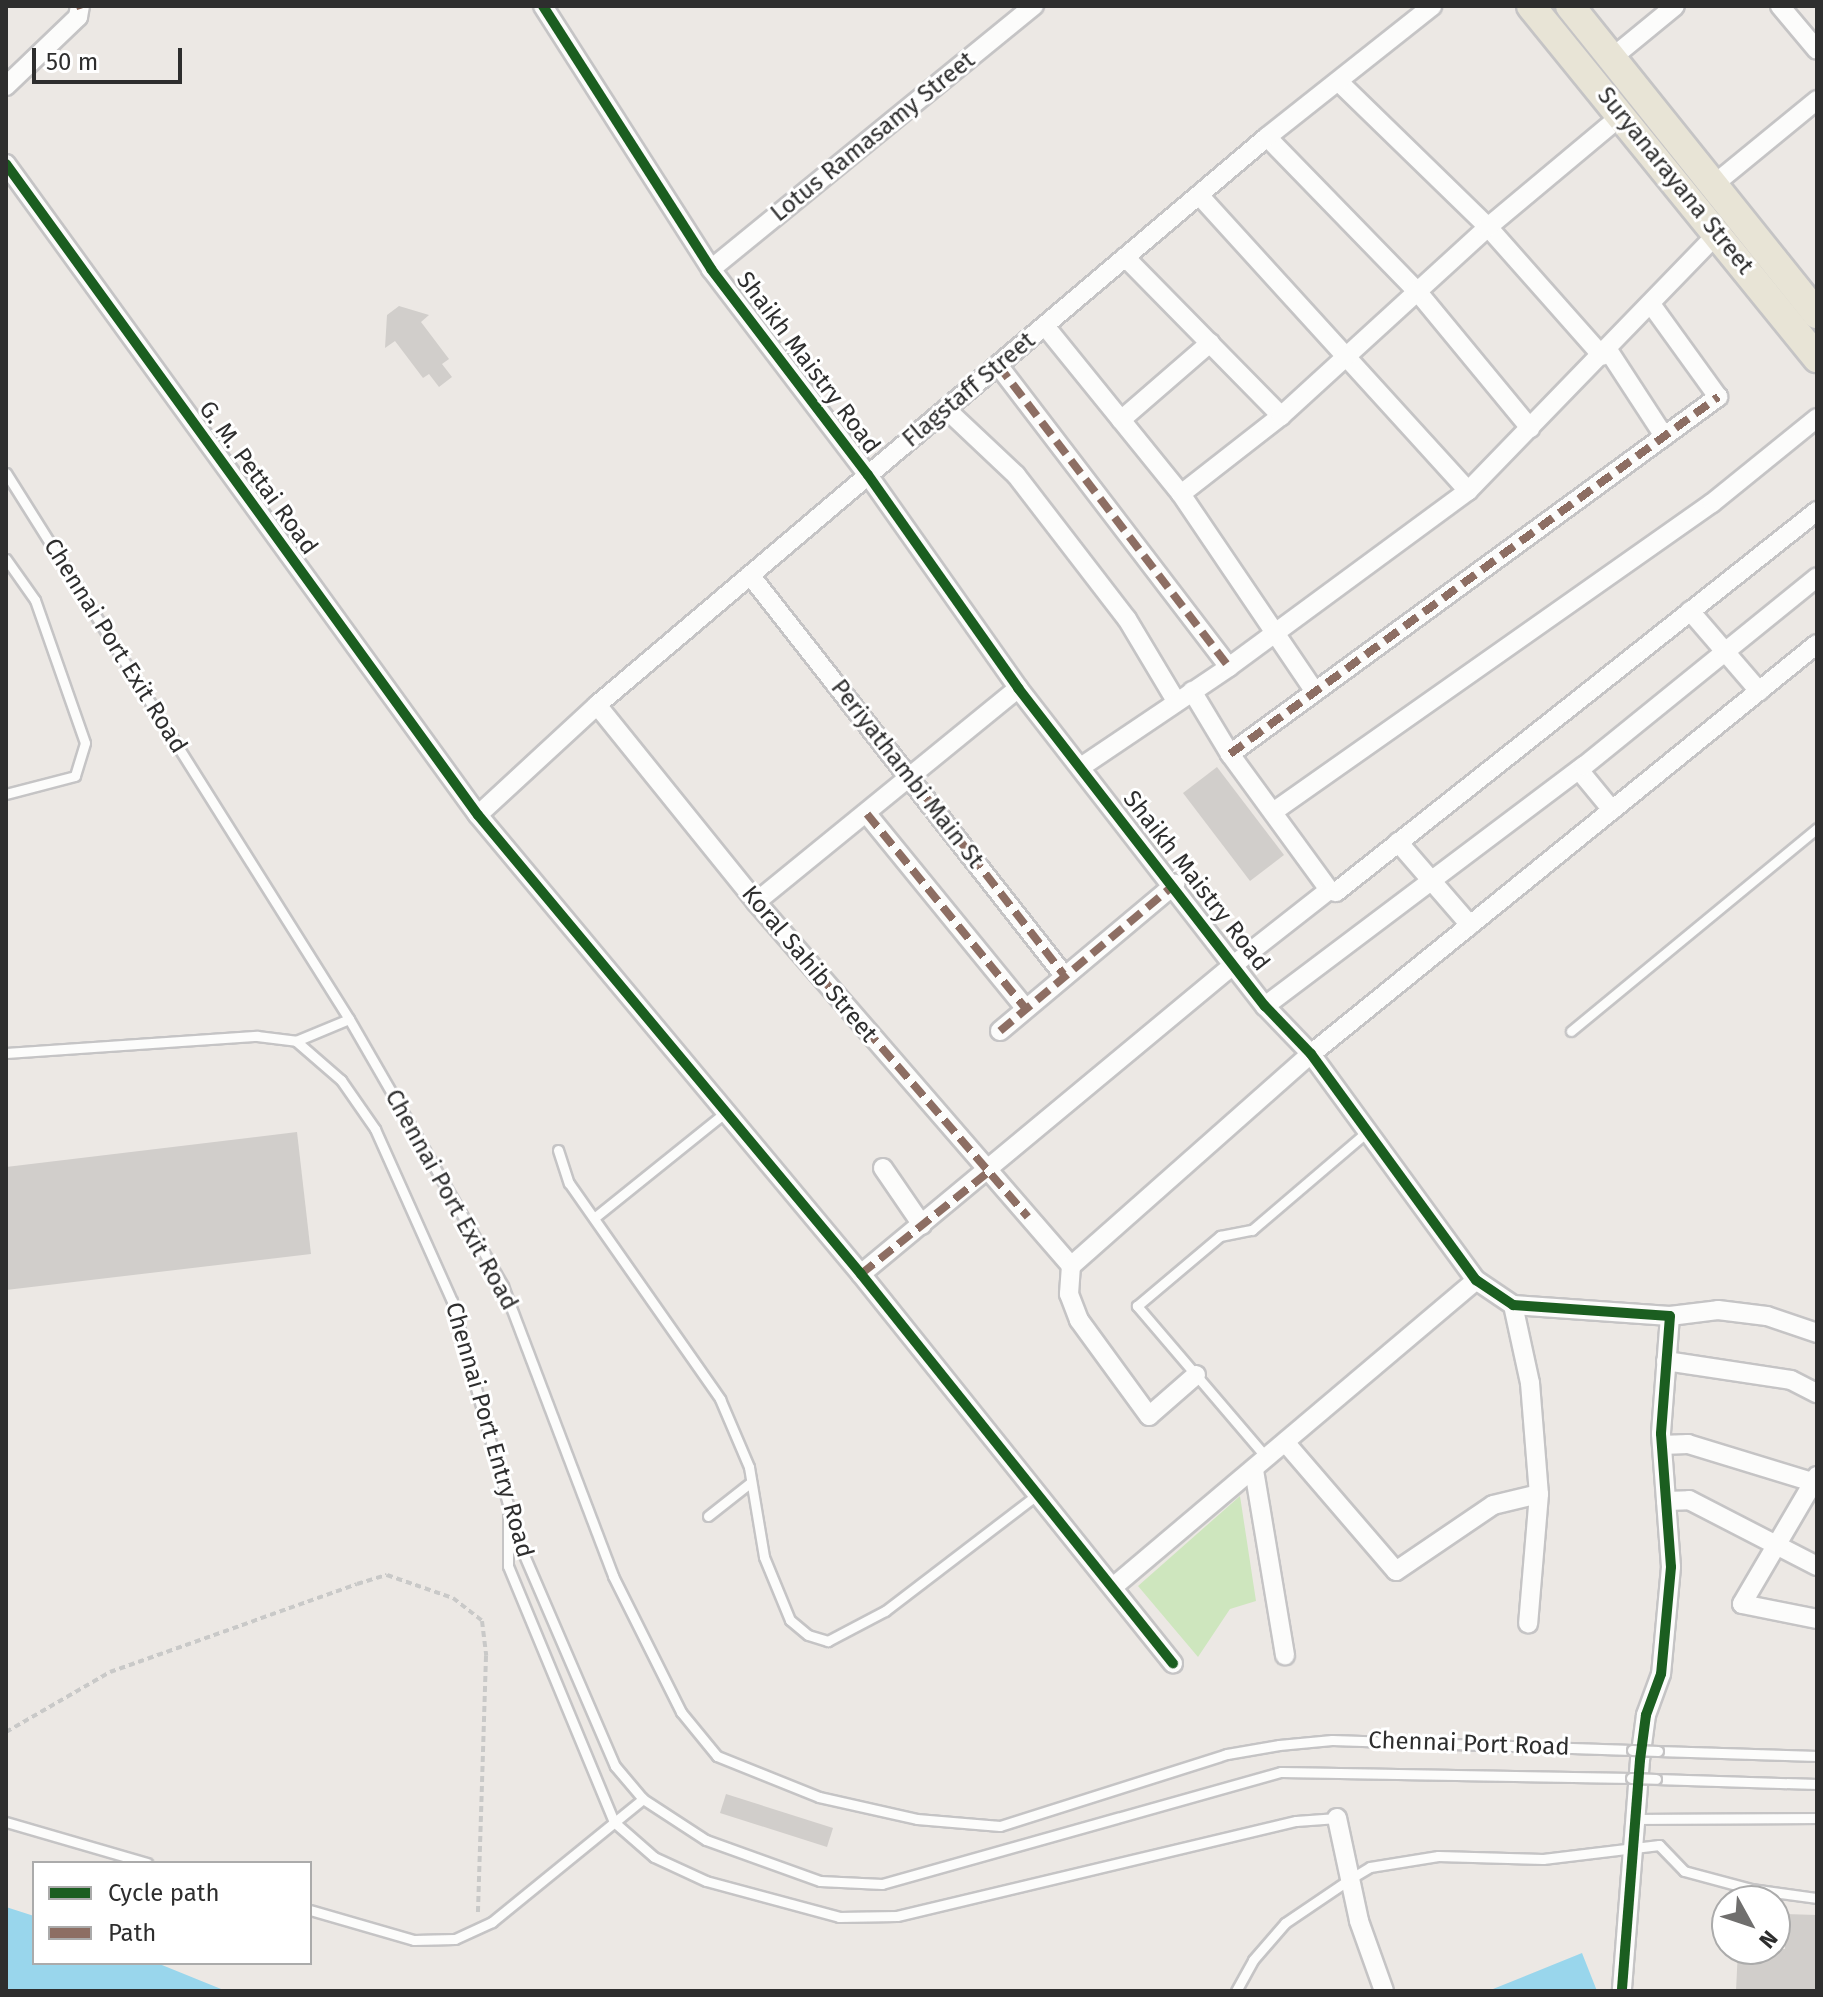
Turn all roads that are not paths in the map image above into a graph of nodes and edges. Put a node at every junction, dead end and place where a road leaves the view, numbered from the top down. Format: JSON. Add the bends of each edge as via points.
{"nodes":[{"id":1,"x":80,"y":6,"type":"edge"},
{"id":2,"x":543,"y":6,"type":"edge"},
{"id":3,"x":1034,"y":6,"type":"edge"},
{"id":4,"x":1432,"y":6,"type":"edge"},
{"id":5,"x":1531,"y":6,"type":"edge"},
{"id":6,"x":1570,"y":6,"type":"edge"},
{"id":7,"x":1675,"y":6,"type":"edge"},
{"id":8,"x":1780,"y":6,"type":"edge"},
{"id":9,"x":1817,"y":50,"type":"edge"},
{"id":10,"x":1613,"y":57,"type":"junction"},
{"id":11,"x":1340,"y":83,"type":"junction"},
{"id":12,"x":6,"y":86,"type":"edge"},
{"id":13,"x":1817,"y":100,"type":"edge"},
{"id":14,"x":1622,"y":115,"type":"junction"},
{"id":15,"x":1267,"y":137,"type":"junction"},
{"id":16,"x":6,"y":164,"type":"edge"},
{"id":17,"x":1712,"y":186,"type":"junction"},
{"id":18,"x":1199,"y":195,"type":"junction"},
{"id":19,"x":1488,"y":227,"type":"junction"},
{"id":20,"x":1718,"y":233,"type":"junction"},
{"id":21,"x":1125,"y":257,"type":"junction"},
{"id":22,"x":711,"y":269,"type":"junction"},
{"id":23,"x":1417,"y":291,"type":"junction"},
{"id":24,"x":1651,"y":304,"type":"junction"},
{"id":25,"x":1817,"y":314,"type":"edge"},
{"id":26,"x":1045,"y":326,"type":"junction"},
{"id":27,"x":1210,"y":343,"type":"junction"},
{"id":28,"x":1605,"y":353,"type":"junction"},
{"id":29,"x":1348,"y":356,"type":"junction"},
{"id":30,"x":1817,"y":358,"type":"edge"},
{"id":31,"x":998,"y":365,"type":"junction"},
{"id":32,"x":946,"y":409,"type":"junction"},
{"id":33,"x":1281,"y":416,"type":"junction"},
{"id":34,"x":1817,"y":418,"type":"edge"},
{"id":35,"x":1121,"y":420,"type":"junction"},
{"id":36,"x":1530,"y":428,"type":"junction"},
{"id":37,"x":1664,"y":436,"type":"junction"},
{"id":38,"x":6,"y":473,"type":"edge"},
{"id":39,"x":868,"y":475,"type":"junction"},
{"id":40,"x":1468,"y":491,"type":"junction"},
{"id":41,"x":1181,"y":494,"type":"junction"},
{"id":42,"x":1817,"y":511,"type":"edge"},
{"id":43,"x":6,"y":559,"type":"edge"},
{"id":44,"x":750,"y":575,"type":"junction"},
{"id":45,"x":1817,"y":577,"type":"edge"},
{"id":46,"x":1690,"y":611,"type":"junction"},
{"id":47,"x":1277,"y":632,"type":"junction"},
{"id":48,"x":1817,"y":644,"type":"edge"},
{"id":49,"x":1725,"y":651,"type":"junction"},
{"id":50,"x":1229,"y":667,"type":"junction"},
{"id":51,"x":1018,"y":688,"type":"junction"},
{"id":52,"x":1759,"y":691,"type":"junction"},
{"id":53,"x":1315,"y":692,"type":"junction"},
{"id":54,"x":1184,"y":696,"type":"junction"},
{"id":55,"x":597,"y":705,"type":"junction"},
{"id":56,"x":1230,"y":754,"type":"junction"},
{"id":57,"x":1081,"y":767,"type":"junction"},
{"id":58,"x":1579,"y":770,"type":"junction"},
{"id":59,"x":912,"y":779,"type":"junction"},
{"id":60,"x":6,"y":794,"type":"edge"},
{"id":61,"x":1612,"y":810,"type":"junction"},
{"id":62,"x":1273,"y":812,"type":"junction"},
{"id":63,"x":867,"y":814,"type":"junction"},
{"id":64,"x":478,"y":815,"type":"junction"},
{"id":65,"x":1817,"y":828,"type":"edge"},
{"id":66,"x":1398,"y":842,"type":"junction"},
{"id":67,"x":1432,"y":881,"type":"junction"},
{"id":68,"x":1175,"y":884,"type":"junction"},
{"id":69,"x":1329,"y":890,"type":"junction"},
{"id":70,"x":756,"y":902,"type":"junction"},
{"id":71,"x":1470,"y":925,"type":"junction"},
{"id":72,"x":1236,"y":963,"type":"junction"},
{"id":73,"x":1063,"y":974,"type":"junction"},
{"id":74,"x":1265,"y":1006,"type":"junction"},
{"id":75,"x":1025,"y":1008,"type":"junction"},
{"id":76,"x":349,"y":1019,"type":"junction"},
{"id":77,"x":1000,"y":1031,"type":"dead end"},
{"id":78,"x":1571,"y":1031,"type":"dead end"},
{"id":79,"x":296,"y":1041,"type":"junction"},
{"id":80,"x":6,"y":1053,"type":"edge"},
{"id":81,"x":1311,"y":1054,"type":"junction"},
{"id":82,"x":726,"y":1112,"type":"junction"},
{"id":83,"x":1368,"y":1131,"type":"junction"},
{"id":84,"x":558,"y":1150,"type":"dead end"},
{"id":85,"x":883,"y":1168,"type":"dead end"},
{"id":86,"x":987,"y":1173,"type":"junction"},
{"id":87,"x":594,"y":1218,"type":"junction"},
{"id":88,"x":922,"y":1225,"type":"junction"},
{"id":89,"x":1071,"y":1266,"type":"junction"},
{"id":90,"x":861,"y":1274,"type":"junction"},
{"id":91,"x":1476,"y":1280,"type":"junction"},
{"id":92,"x":1513,"y":1305,"type":"junction"},
{"id":93,"x":1670,"y":1316,"type":"junction"},
{"id":94,"x":1817,"y":1333,"type":"edge"},
{"id":95,"x":1666,"y":1361,"type":"junction"},
{"id":96,"x":1196,"y":1375,"type":"junction"},
{"id":97,"x":1817,"y":1393,"type":"edge"},
{"id":98,"x":1285,"y":1442,"type":"junction"},
{"id":99,"x":1662,"y":1445,"type":"junction"},
{"id":100,"x":1260,"y":1464,"type":"junction"},
{"id":101,"x":1815,"y":1479,"type":"edge"},
{"id":102,"x":751,"y":1482,"type":"junction"},
{"id":103,"x":1038,"y":1494,"type":"junction"},
{"id":104,"x":1539,"y":1494,"type":"junction"},
{"id":105,"x":1666,"y":1501,"type":"junction"},
{"id":106,"x":508,"y":1505,"type":"junction"},
{"id":107,"x":708,"y":1516,"type":"dead end"},
{"id":108,"x":1776,"y":1540,"type":"junction"},
{"id":109,"x":1817,"y":1566,"type":"edge"},
{"id":110,"x":1113,"y":1587,"type":"junction"},
{"id":111,"x":1817,"y":1619,"type":"edge"},
{"id":112,"x":1528,"y":1624,"type":"dead end"},
{"id":113,"x":1285,"y":1655,"type":"dead end"},
{"id":114,"x":1173,"y":1663,"type":"dead end"},
{"id":115,"x":1817,"y":1756,"type":"edge"},
{"id":116,"x":1817,"y":1784,"type":"edge"},
{"id":117,"x":1126,"y":1787,"type":"joint"},
{"id":118,"x":643,"y":1799,"type":"junction"},
{"id":119,"x":1136,"y":1812,"type":"joint"},
{"id":120,"x":1337,"y":1818,"type":"joint"},
{"id":121,"x":1817,"y":1818,"type":"edge"},
{"id":122,"x":1635,"y":1819,"type":"junction"},
{"id":123,"x":6,"y":1822,"type":"edge"},
{"id":124,"x":614,"y":1822,"type":"junction"},
{"id":125,"x":1634,"y":1844,"type":"junction"},
{"id":126,"x":140,"y":1861,"type":"edge"},
{"id":127,"x":1350,"y":1879,"type":"junction"},
{"id":128,"x":1817,"y":1898,"type":"edge"},
{"id":129,"x":312,"y":1911,"type":"edge"},
{"id":130,"x":1236,"y":1991,"type":"edge"},
{"id":131,"x":1384,"y":1991,"type":"edge"},
{"id":132,"x":1622,"y":1991,"type":"edge"}],
"edges":[{"from":1,"to":12,"type":"street","via":[[78,17]]},
{"from":2,"to":22,"type":"street","name":"Shaikh Maistry Road"},
{"from":3,"to":22,"type":"street","name":"Lotus Ramasamy Street"},
{"from":4,"to":11,"type":"street","name":"Flagstaff Street"},
{"from":5,"to":14,"type":"main road","name":"Suryanarayana Street"},
{"from":6,"to":10,"type":"main road","name":"Suryanarayana Street"},
{"from":7,"to":10,"type":"street"},
{"from":8,"to":9,"type":"street"},
{"from":10,"to":17,"type":"main road","name":"Suryanarayana Street"},
{"from":11,"to":15,"type":"street","name":"Flagstaff Street"},
{"from":11,"to":19,"type":"street"},
{"from":13,"to":17,"type":"street"},
{"from":14,"to":19,"type":"street"},
{"from":14,"to":20,"type":"main road","name":"Suryanarayana Street"},
{"from":15,"to":18,"type":"street","name":"Flagstaff Street"},
{"from":15,"to":23,"type":"street"},
{"from":16,"to":64,"type":"street","name":"G. M. Pettai Road"},
{"from":17,"to":25,"type":"main road","name":"Suryanarayana Street"},
{"from":18,"to":21,"type":"street","name":"Flagstaff Street"},
{"from":18,"to":29,"type":"street"},
{"from":19,"to":23,"type":"street"},
{"from":19,"to":28,"type":"street"},
{"from":20,"to":24,"type":"street"},
{"from":20,"to":30,"type":"main road","name":"Suryanarayana Street"},
{"from":21,"to":26,"type":"street","name":"Flagstaff Street"},
{"from":21,"to":27,"type":"street"},
{"from":22,"to":39,"type":"street","name":"Shaikh Maistry Road"},
{"from":23,"to":29,"type":"street"},
{"from":23,"to":36,"type":"street"},
{"from":24,"to":28,"type":"street"},
{"from":24,"to":37,"type":"street","via":[[1718,397]]},
{"from":26,"to":31,"type":"street","name":"Flagstaff Street"},
{"from":26,"to":35,"type":"street"},
{"from":27,"to":33,"type":"street"},
{"from":27,"to":35,"type":"street"},
{"from":28,"to":36,"type":"street"},
{"from":28,"to":37,"type":"street"},
{"from":29,"to":33,"type":"street"},
{"from":29,"to":40,"type":"street"},
{"from":31,"to":32,"type":"street","name":"Flagstaff Street"},
{"from":31,"to":50,"type":"street"},
{"from":32,"to":39,"type":"street","name":"Flagstaff Street"},
{"from":32,"to":54,"type":"street","via":[[1016,475]]},
{"from":33,"to":41,"type":"street"},
{"from":34,"to":62,"type":"street","via":[[1712,503]]},
{"from":35,"to":41,"type":"street"},
{"from":36,"to":40,"type":"street"},
{"from":37,"to":53,"type":"street"},
{"from":38,"to":76,"type":"lane","name":"Chennai Port Exit Road"},
{"from":39,"to":44,"type":"street","name":"Flagstaff Street"},
{"from":39,"to":51,"type":"street","name":"Shaikh Maistry Road"},
{"from":40,"to":47,"type":"street"},
{"from":41,"to":47,"type":"street"},
{"from":42,"to":46,"type":"street"},
{"from":43,"to":60,"type":"lane","via":[[35,600],[85,743],[75,776]]},
{"from":44,"to":55,"type":"street","name":"Flagstaff Street"},
{"from":44,"to":59,"type":"street","name":"Periyathambi Main St"},
{"from":45,"to":49,"type":"street"},
{"from":46,"to":49,"type":"street"},
{"from":46,"to":66,"type":"street"},
{"from":47,"to":50,"type":"street"},
{"from":47,"to":53,"type":"street"},
{"from":48,"to":52,"type":"street"},
{"from":49,"to":52,"type":"street"},
{"from":49,"to":58,"type":"street"},
{"from":50,"to":54,"type":"street"},
{"from":51,"to":57,"type":"street","name":"Shaikh Maistry Road"},
{"from":51,"to":59,"type":"street"},
{"from":52,"to":61,"type":"street"},
{"from":53,"to":56,"type":"street"},
{"from":54,"to":56,"type":"street"},
{"from":54,"to":57,"type":"street"},
{"from":55,"to":64,"type":"street","name":"Flagstaff Street"},
{"from":55,"to":70,"type":"street","name":"Koral Sahib Street"},
{"from":56,"to":62,"type":"street"},
{"from":57,"to":68,"type":"street","name":"Shaikh Maistry Road"},
{"from":58,"to":61,"type":"street"},
{"from":58,"to":67,"type":"street"},
{"from":59,"to":63,"type":"street"},
{"from":59,"to":73,"type":"street","name":"Periyathambi Main St"},
{"from":61,"to":71,"type":"street"},
{"from":62,"to":69,"type":"street"},
{"from":63,"to":70,"type":"street"},
{"from":63,"to":75,"type":"street"},
{"from":64,"to":82,"type":"street","name":"G. M. Pettai Road"},
{"from":65,"to":78,"type":"lane"},
{"from":66,"to":67,"type":"street"},
{"from":66,"to":69,"type":"street","via":[[1336,892]]},
{"from":67,"to":71,"type":"street"},
{"from":67,"to":74,"type":"street"},
{"from":68,"to":72,"type":"street","name":"Shaikh Maistry Road"},
{"from":68,"to":73,"type":"street"},
{"from":69,"to":72,"type":"street"},
{"from":70,"to":86,"type":"street","name":"Koral Sahib Street"},
{"from":71,"to":81,"type":"street"},
{"from":72,"to":74,"type":"street","name":"Shaikh Maistry Road"},
{"from":72,"to":86,"type":"street"},
{"from":73,"to":75,"type":"street"},
{"from":74,"to":81,"type":"street","name":"Shaikh Maistry Road"},
{"from":75,"to":77,"type":"street"},
{"from":76,"to":79,"type":"lane"},
{"from":76,"to":117,"type":"lane","name":"Chennai Port Exit Road","via":[[503,1286],[613,1576],[681,1712],[717,1756],[819,1797],[917,1819],[1000,1826]]},
{"from":79,"to":80,"type":"lane","via":[[257,1036]]},
{"from":79,"to":106,"type":"lane","name":"Chennai Port Entry Road","via":[[341,1080],[381,1143],[452,1301]]},
{"from":81,"to":83,"type":"street","name":"Shaikh Maistry Road"},
{"from":81,"to":89,"type":"street"},
{"from":82,"to":87,"type":"lane"},
{"from":82,"to":90,"type":"street","name":"G. M. Pettai Road"},
{"from":83,"to":91,"type":"street","name":"Shaikh Maistry Road"},
{"from":83,"to":96,"type":"lane","via":[[1252,1230],[1220,1236],[1137,1306]]},
{"from":84,"to":87,"type":"lane","via":[[569,1183]]},
{"from":85,"to":88,"type":"street"},
{"from":86,"to":88,"type":"street"},
{"from":86,"to":89,"type":"street","name":"Koral Sahib Street"},
{"from":87,"to":102,"type":"lane","via":[[720,1399]]},
{"from":88,"to":90,"type":"street"},
{"from":89,"to":96,"type":"street","via":[[1069,1294],[1079,1320],[1149,1416]]},
{"from":90,"to":103,"type":"street","name":"G. M. Pettai Road"},
{"from":91,"to":92,"type":"street","name":"Shaikh Maistry Road"},
{"from":91,"to":98,"type":"street"},
{"from":92,"to":93,"type":"street"},
{"from":92,"to":104,"type":"street","via":[[1530,1383]]},
{"from":93,"to":94,"type":"street","via":[[1718,1310],[1755,1314]]},
{"from":93,"to":95,"type":"street"},
{"from":95,"to":97,"type":"street","via":[[1791,1380]]},
{"from":95,"to":99,"type":"street"},
{"from":96,"to":100,"type":"lane"},
{"from":98,"to":100,"type":"street"},
{"from":98,"to":104,"type":"street","via":[[1396,1571],[1493,1505]]},
{"from":99,"to":101,"type":"street","via":[[1688,1444]]},
{"from":99,"to":105,"type":"street"},
{"from":100,"to":110,"type":"street"},
{"from":100,"to":113,"type":"street"},
{"from":101,"to":108,"type":"street"},
{"from":102,"to":103,"type":"lane","via":[[764,1557],[790,1620],[808,1635],[828,1641],[885,1611]]},
{"from":102,"to":107,"type":"lane"},
{"from":103,"to":110,"type":"street","name":"G. M. Pettai Road"},
{"from":104,"to":112,"type":"street"},
{"from":105,"to":108,"type":"street","via":[[1689,1500]]},
{"from":105,"to":122,"type":"street","via":[[1671,1567],[1661,1674],[1646,1715]]},
{"from":106,"to":118,"type":"lane","name":"Chennai Port Entry Road","via":[[518,1541],[615,1766]]},
{"from":106,"to":124,"type":"lane","via":[[508,1566]]},
{"from":108,"to":109,"type":"street"},
{"from":108,"to":111,"type":"street","via":[[1742,1604]]},
{"from":110,"to":114,"type":"street","name":"G. M. Pettai Road"},
{"from":115,"to":117,"type":"lane","name":"Chennai Port Road","bridge":true,"via":[[1332,1740],[1227,1754]]},
{"from":116,"to":119,"type":"lane","name":"Chennai Port Road","bridge":true,"via":[[1281,1772]]},
{"from":118,"to":119,"type":"lane","name":"Chennai Port Entry Road","via":[[706,1840],[820,1881],[882,1884]]},
{"from":118,"to":124,"type":"lane"},
{"from":120,"to":124,"type":"lane","via":[[1296,1821],[897,1916],[839,1917],[706,1881],[654,1857]]},
{"from":120,"to":127,"type":"street"},
{"from":121,"to":122,"type":"lane"},
{"from":122,"to":125,"type":"street"},
{"from":123,"to":126,"type":"lane"},
{"from":124,"to":129,"type":"lane","via":[[477,1929],[455,1939],[414,1940]]},
{"from":125,"to":127,"type":"lane","via":[[1543,1859],[1438,1856],[1370,1867]]},
{"from":125,"to":128,"type":"lane","via":[[1659,1845],[1684,1871],[1751,1889]]},
{"from":125,"to":132,"type":"street"},
{"from":127,"to":130,"type":"lane","via":[[1285,1923],[1253,1960]]},
{"from":127,"to":131,"type":"street"}]}
